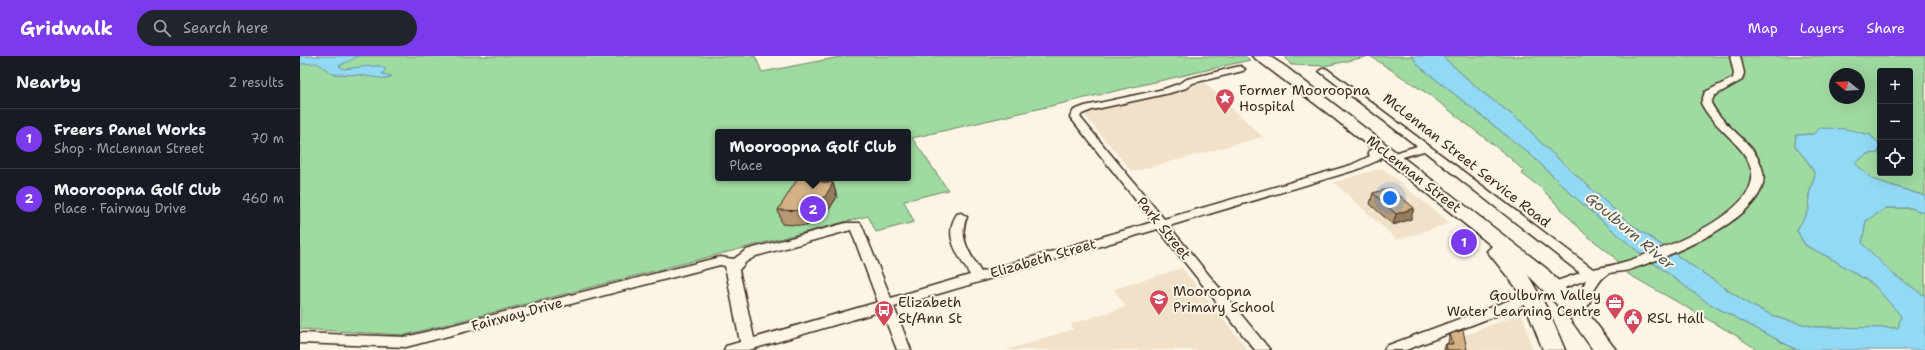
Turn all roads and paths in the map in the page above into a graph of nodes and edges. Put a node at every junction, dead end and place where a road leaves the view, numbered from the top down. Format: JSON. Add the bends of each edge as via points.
{"nodes":[{"id":1,"x":1735,"y":56,"type":"edge"},
{"id":2,"x":1261,"y":58,"type":"edge"},
{"id":3,"x":1240,"y":69,"type":"dead end"},
{"id":4,"x":1324,"y":71,"type":"dead end"},
{"id":5,"x":1426,"y":147,"type":"junction"},
{"id":6,"x":1384,"y":156,"type":"junction"},
{"id":7,"x":961,"y":217,"type":"dead end"},
{"id":8,"x":1161,"y":224,"type":"junction"},
{"id":9,"x":732,"y":266,"type":"junction"},
{"id":10,"x":1598,"y":272,"type":"junction"},
{"id":11,"x":978,"y":277,"type":"junction"},
{"id":12,"x":1553,"y":287,"type":"junction"},
{"id":13,"x":1532,"y":297,"type":"junction"},
{"id":14,"x":887,"y":305,"type":"junction"},
{"id":15,"x":1578,"y":314,"type":"junction"},
{"id":16,"x":302,"y":340,"type":"edge"},
{"id":17,"x":748,"y":345,"type":"junction"},
{"id":18,"x":731,"y":350,"type":"edge"},
{"id":19,"x":904,"y":350,"type":"edge"},
{"id":20,"x":1263,"y":350,"type":"edge"},
{"id":21,"x":1391,"y":350,"type":"edge"},
{"id":22,"x":1554,"y":350,"type":"edge"},
{"id":23,"x":1605,"y":350,"type":"edge"}],
"edges":[{"from":1,"to":10,"type":"street","via":[[1739,76],[1732,83],[1709,94],[1705,100],[1706,107],[1749,153],[1756,167],[1758,182],[1752,196],[1742,208],[1701,235],[1623,266]]},
{"from":2,"to":6,"type":"highway","name":"McLennan Street","via":[[1281,70]]},
{"from":3,"to":8,"type":"street","name":"Park Street","via":[[1077,113],[1075,119]]},
{"from":4,"to":5,"type":"street","name":"McLennan Street Service Road"},
{"from":5,"to":6,"type":"street","name":"Elizabeth Street"},
{"from":5,"to":10,"type":"street","name":"McLennan Street Service Road"},
{"from":6,"to":8,"type":"street","name":"Elizabeth Street","via":[[1366,166],[1355,167]]},
{"from":6,"to":12,"type":"highway","name":"McLennan Street","via":[[1524,261]]},
{"from":6,"to":13,"type":"highway","name":"McLennan Street","via":[[1499,253]]},
{"from":7,"to":11,"type":"street","via":[[956,223],[955,230]]},
{"from":8,"to":11,"type":"street","name":"Elizabeth Street"},
{"from":8,"to":20,"type":"street","name":"Park Street"},
{"from":9,"to":14,"type":"street","via":[[751,253],[856,226]]},
{"from":9,"to":16,"type":"street","name":"Fairway Drive","via":[[725,261],[717,261],[408,342]]},
{"from":9,"to":17,"type":"street"},
{"from":10,"to":12,"type":"street"},
{"from":10,"to":15,"type":"street","via":[[1590,284]]},
{"from":11,"to":14,"type":"street","name":"Elizabeth Street"},
{"from":12,"to":13,"type":"highway"},
{"from":12,"to":15,"type":"highway","name":"McLennan Street"},
{"from":13,"to":21,"type":"street"},
{"from":13,"to":22,"type":"highway","name":"McLennan Street"},
{"from":14,"to":17,"type":"street","name":"Elizabeth Street"},
{"from":14,"to":19,"type":"street"},
{"from":15,"to":23,"type":"highway","name":"McLennan Street"},
{"from":17,"to":18,"type":"street","name":"Elizabeth Street"}]}
